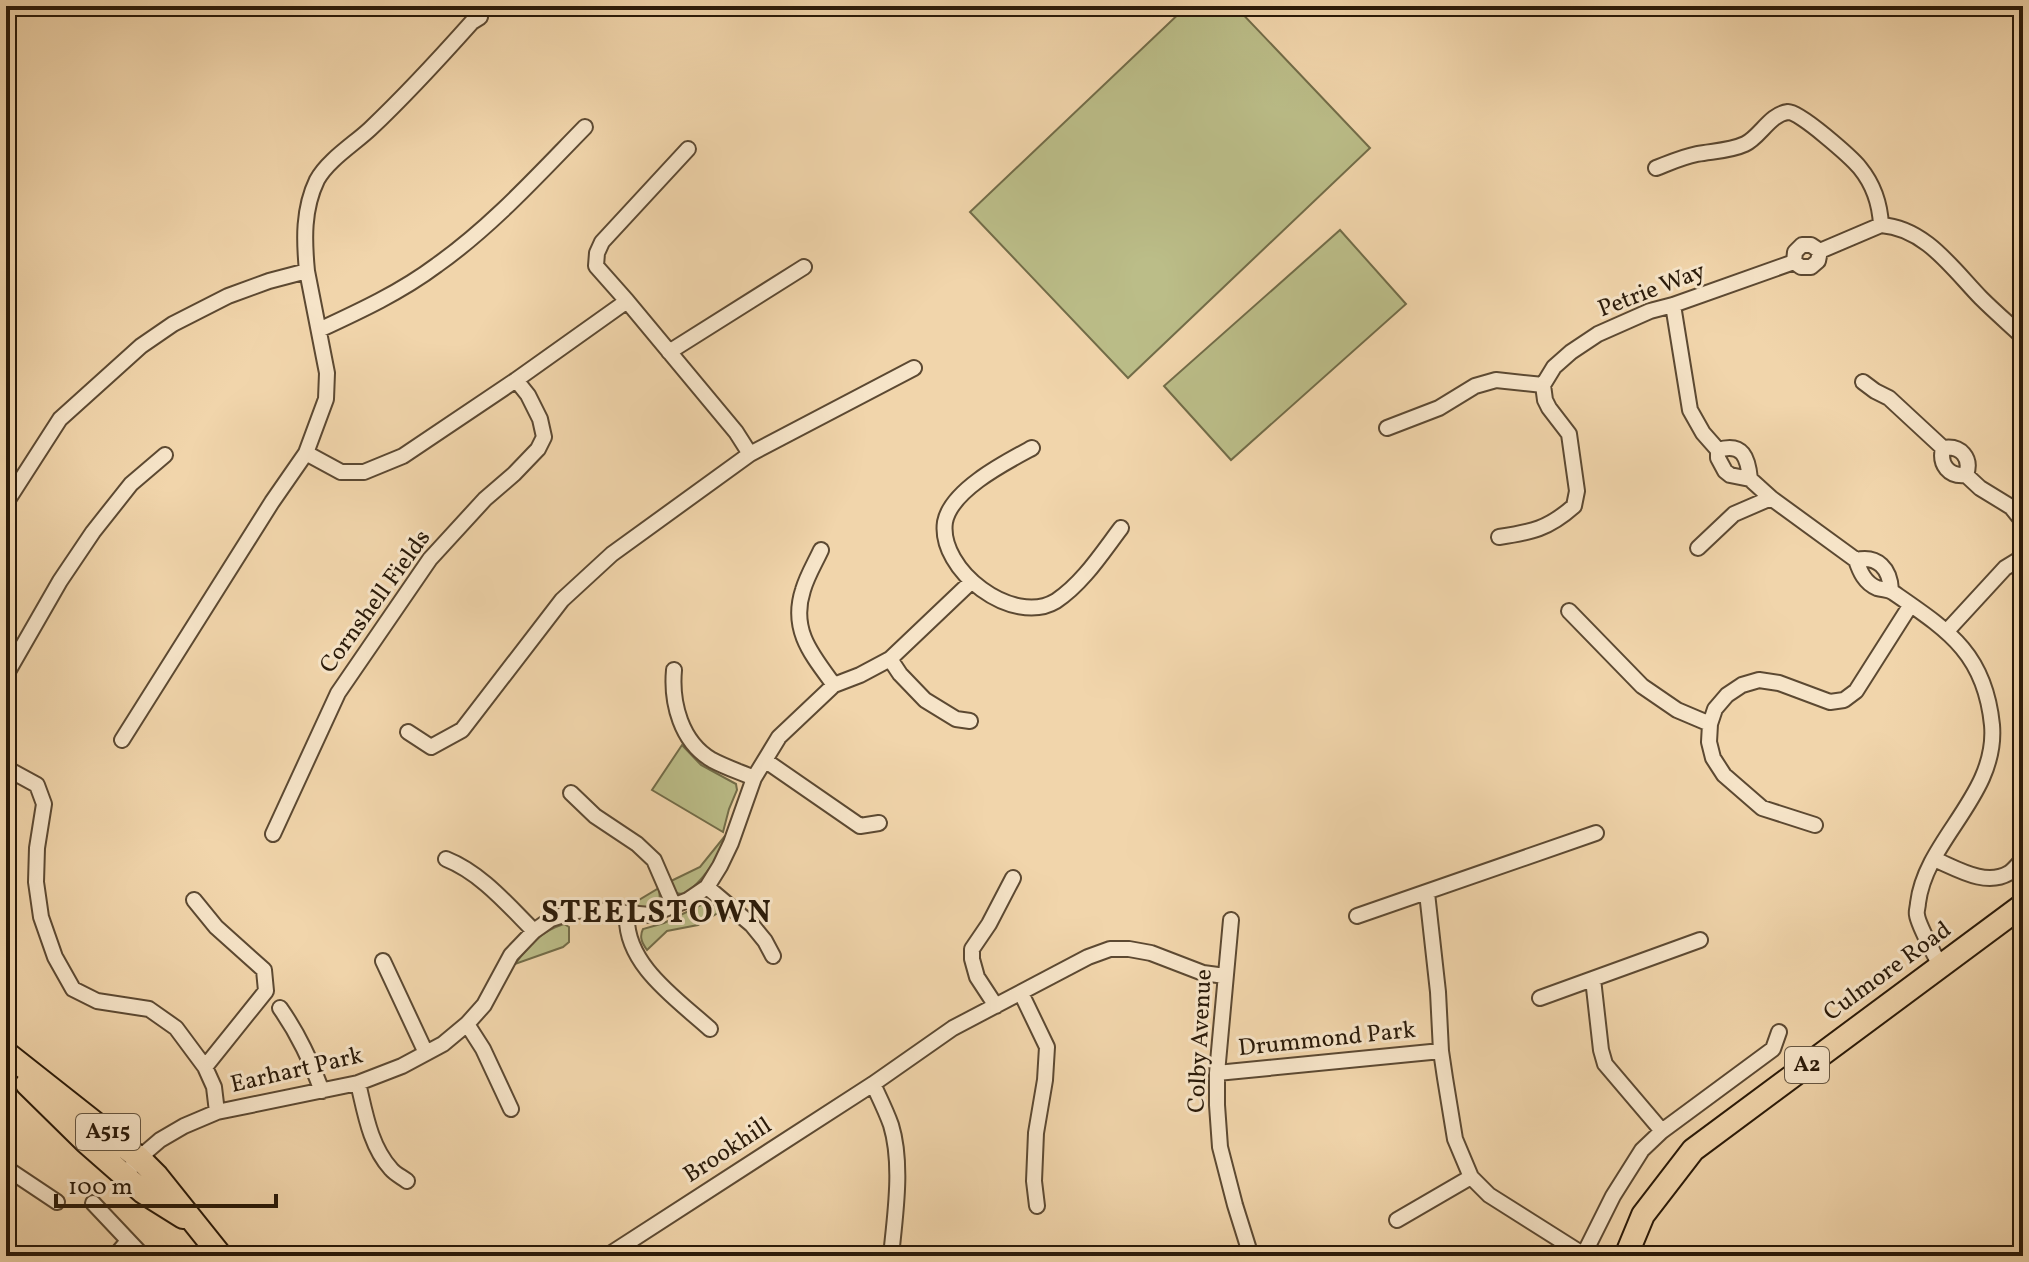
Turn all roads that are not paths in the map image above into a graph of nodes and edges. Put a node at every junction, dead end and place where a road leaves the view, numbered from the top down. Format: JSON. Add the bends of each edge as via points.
{"nodes":[{"id":1,"x":480,"y":17,"type":"dead end"},
{"id":2,"x":585,"y":127,"type":"dead end"},
{"id":3,"x":688,"y":149,"type":"dead end"},
{"id":4,"x":1656,"y":168,"type":"dead end"},
{"id":5,"x":1881,"y":225,"type":"junction"},
{"id":6,"x":804,"y":267,"type":"dead end"},
{"id":7,"x":307,"y":271,"type":"junction"},
{"id":8,"x":627,"y":301,"type":"junction"},
{"id":9,"x":1673,"y":305,"type":"junction"},
{"id":10,"x":319,"y":330,"type":"junction"},
{"id":11,"x":2023,"y":337,"type":"edge"},
{"id":12,"x":669,"y":352,"type":"junction"},
{"id":13,"x":914,"y":368,"type":"dead end"},
{"id":14,"x":516,"y":380,"type":"junction"},
{"id":15,"x":1863,"y":382,"type":"dead end"},
{"id":16,"x":1543,"y":385,"type":"junction"},
{"id":17,"x":1387,"y":428,"type":"dead end"},
{"id":18,"x":1032,"y":448,"type":"dead end"},
{"id":19,"x":1943,"y":448,"type":"junction"},
{"id":20,"x":1718,"y":450,"type":"junction"},
{"id":21,"x":306,"y":453,"type":"junction"},
{"id":22,"x":750,"y":454,"type":"junction"},
{"id":23,"x":165,"y":455,"type":"dead end"},
{"id":24,"x":1966,"y":475,"type":"junction"},
{"id":25,"x":1750,"y":479,"type":"junction"},
{"id":26,"x":1771,"y":498,"type":"junction"},
{"id":27,"x":6,"y":503,"type":"edge"},
{"id":28,"x":2023,"y":522,"type":"edge"},
{"id":29,"x":1121,"y":528,"type":"dead end"},
{"id":30,"x":1499,"y":537,"type":"dead end"},
{"id":31,"x":1698,"y":548,"type":"dead end"},
{"id":32,"x":821,"y":550,"type":"dead end"},
{"id":33,"x":2023,"y":557,"type":"edge"},
{"id":34,"x":1856,"y":560,"type":"junction"},
{"id":35,"x":971,"y":582,"type":"junction"},
{"id":36,"x":1891,"y":590,"type":"junction"},
{"id":37,"x":1910,"y":606,"type":"junction"},
{"id":38,"x":1569,"y":611,"type":"dead end"},
{"id":39,"x":1947,"y":631,"type":"junction"},
{"id":40,"x":890,"y":659,"type":"junction"},
{"id":41,"x":674,"y":670,"type":"dead end"},
{"id":42,"x":6,"y":675,"type":"edge"},
{"id":43,"x":834,"y":685,"type":"junction"},
{"id":44,"x":970,"y":721,"type":"dead end"},
{"id":45,"x":1710,"y":724,"type":"junction"},
{"id":46,"x":408,"y":732,"type":"dead end"},
{"id":47,"x":122,"y":740,"type":"dead end"},
{"id":48,"x":766,"y":761,"type":"junction"},
{"id":49,"x":6,"y":768,"type":"edge"},
{"id":50,"x":754,"y":778,"type":"junction"},
{"id":51,"x":571,"y":793,"type":"dead end"},
{"id":52,"x":879,"y":823,"type":"dead end"},
{"id":53,"x":1815,"y":825,"type":"dead end"},
{"id":54,"x":1596,"y":833,"type":"dead end"},
{"id":55,"x":273,"y":834,"type":"dead end"},
{"id":56,"x":446,"y":859,"type":"dead end"},
{"id":57,"x":1934,"y":859,"type":"junction"},
{"id":58,"x":2023,"y":859,"type":"edge"},
{"id":59,"x":1013,"y":878,"type":"dead end"},
{"id":60,"x":707,"y":887,"type":"junction"},
{"id":61,"x":1427,"y":893,"type":"junction"},
{"id":62,"x":194,"y":900,"type":"dead end"},
{"id":63,"x":2023,"y":905,"type":"edge"},
{"id":64,"x":674,"y":906,"type":"junction"},
{"id":65,"x":627,"y":914,"type":"junction"},
{"id":66,"x":1357,"y":916,"type":"dead end"},
{"id":67,"x":1231,"y":920,"type":"dead end"},
{"id":68,"x":534,"y":931,"type":"junction"},
{"id":69,"x":1700,"y":940,"type":"dead end"},
{"id":70,"x":773,"y":956,"type":"dead end"},
{"id":71,"x":383,"y":961,"type":"dead end"},
{"id":72,"x":1940,"y":966,"type":"junction"},
{"id":73,"x":1225,"y":976,"type":"junction"},
{"id":74,"x":1593,"y":979,"type":"junction"},
{"id":75,"x":1021,"y":993,"type":"junction"},
{"id":76,"x":1540,"y":998,"type":"dead end"},
{"id":77,"x":996,"y":1006,"type":"junction"},
{"id":78,"x":280,"y":1008,"type":"dead end"},
{"id":79,"x":467,"y":1024,"type":"junction"},
{"id":80,"x":710,"y":1029,"type":"dead end"},
{"id":81,"x":1779,"y":1032,"type":"dead end"},
{"id":82,"x":1441,"y":1051,"type":"junction"},
{"id":83,"x":6,"y":1053,"type":"edge"},
{"id":84,"x":426,"y":1053,"type":"junction"},
{"id":85,"x":6,"y":1063,"type":"edge"},
{"id":86,"x":205,"y":1067,"type":"junction"},
{"id":87,"x":1217,"y":1073,"type":"junction"},
{"id":88,"x":358,"y":1083,"type":"junction"},
{"id":89,"x":873,"y":1084,"type":"junction"},
{"id":90,"x":322,"y":1091,"type":"junction"},
{"id":91,"x":511,"y":1109,"type":"dead end"},
{"id":92,"x":217,"y":1112,"type":"junction"},
{"id":93,"x":1662,"y":1131,"type":"junction"},
{"id":94,"x":139,"y":1158,"type":"junction"},
{"id":95,"x":6,"y":1168,"type":"edge"},
{"id":96,"x":124,"y":1176,"type":"junction"},
{"id":97,"x":1471,"y":1177,"type":"junction"},
{"id":98,"x":407,"y":1181,"type":"dead end"},
{"id":99,"x":57,"y":1202,"type":"dead end"},
{"id":100,"x":93,"y":1203,"type":"dead end"},
{"id":101,"x":1037,"y":1206,"type":"dead end"},
{"id":102,"x":1397,"y":1220,"type":"dead end"},
{"id":103,"x":197,"y":1226,"type":"junction"},
{"id":104,"x":128,"y":1241,"type":"junction"},
{"id":105,"x":1584,"y":1255,"type":"edge"},
{"id":106,"x":115,"y":1256,"type":"edge"},
{"id":107,"x":143,"y":1256,"type":"edge"},
{"id":108,"x":221,"y":1256,"type":"edge"},
{"id":109,"x":607,"y":1256,"type":"edge"},
{"id":110,"x":891,"y":1256,"type":"edge"},
{"id":111,"x":1251,"y":1256,"type":"edge"},
{"id":112,"x":1626,"y":1256,"type":"edge"}],
"edges":[{"from":1,"to":7,"type":"street","via":[[319,177],[308,205]]},
{"from":2,"to":10,"type":"street","via":[[438,265],[386,299]]},
{"from":3,"to":8,"type":"street","via":[[597,253],[596,266]]},
{"from":4,"to":5,"type":"street","via":[[1746,143],[1772,120],[1795,112],[1860,168],[1876,197]]},
{"from":5,"to":9,"type":"street","name":"Petrie Way","via":[[1820,251],[1802,245],[1794,262]]},
{"from":5,"to":11,"type":"street","via":[[1912,233],[1939,253]]},
{"from":6,"to":12,"type":"street"},
{"from":7,"to":10,"type":"street"},
{"from":7,"to":27,"type":"street","via":[[228,296],[141,346],[60,419]]},
{"from":8,"to":12,"type":"street"},
{"from":8,"to":14,"type":"street"},
{"from":9,"to":16,"type":"street","name":"Petrie Way","via":[[1598,334],[1554,367]]},
{"from":9,"to":20,"type":"street","via":[[1690,410]]},
{"from":10,"to":21,"type":"street","via":[[326,399]]},
{"from":12,"to":22,"type":"street"},
{"from":13,"to":22,"type":"street"},
{"from":14,"to":21,"type":"street","via":[[403,456],[364,472],[341,472]]},
{"from":14,"to":55,"type":"street","name":"Cornshell Fields","via":[[540,419],[544,437],[538,449],[485,499],[413,583],[338,693]]},
{"from":15,"to":19,"type":"street","via":[[1889,398]]},
{"from":16,"to":17,"type":"street","via":[[1496,380]]},
{"from":16,"to":30,"type":"street","via":[[1549,408],[1569,434],[1577,491],[1574,506],[1545,527]]},
{"from":18,"to":35,"type":"street","via":[[968,488],[945,520],[953,558]]},
{"from":19,"to":24,"type":"street","via":[[1946,470]]},
{"from":19,"to":24,"type":"street","via":[[1964,454]]},
{"from":20,"to":25,"type":"street","via":[[1725,471]]},
{"from":20,"to":25,"type":"street","via":[[1731,448],[1743,454]]},
{"from":21,"to":47,"type":"street"},
{"from":22,"to":46,"type":"street","via":[[612,554],[562,600],[462,730],[431,747]]},
{"from":23,"to":42,"type":"street","via":[[131,484],[93,532]]},
{"from":24,"to":28,"type":"street"},
{"from":25,"to":26,"type":"street"},
{"from":26,"to":31,"type":"street","via":[[1734,514]]},
{"from":26,"to":34,"type":"street"},
{"from":29,"to":35,"type":"street","via":[[1079,581],[1054,602],[1010,605]]},
{"from":32,"to":43,"type":"street","via":[[803,589],[800,631]]},
{"from":33,"to":39,"type":"street","via":[[2005,568]]},
{"from":34,"to":36,"type":"street","via":[[1867,581]]},
{"from":34,"to":36,"type":"street","via":[[1871,559],[1883,566]]},
{"from":35,"to":40,"type":"street"},
{"from":36,"to":37,"type":"street"},
{"from":37,"to":39,"type":"street"},
{"from":37,"to":45,"type":"street","via":[[1856,691],[1844,700],[1830,702],[1759,680],[1727,695]]},
{"from":38,"to":45,"type":"street","via":[[1642,686]]},
{"from":39,"to":57,"type":"street","via":[[1969,654],[1988,692],[1991,756],[1967,808]]},
{"from":40,"to":43,"type":"street"},
{"from":40,"to":44,"type":"street","via":[[925,700],[956,719]]},
{"from":41,"to":50,"type":"street","via":[[680,721],[691,742],[710,759]]},
{"from":43,"to":48,"type":"street","via":[[779,737]]},
{"from":45,"to":53,"type":"street","via":[[1713,758],[1724,775],[1762,808]]},
{"from":48,"to":50,"type":"street"},
{"from":48,"to":52,"type":"street","via":[[860,826]]},
{"from":49,"to":86,"type":"street","via":[[37,785],[44,804],[36,882],[41,917],[73,989],[97,1001],[149,1009],[176,1028]]},
{"from":50,"to":60,"type":"street","via":[[731,843]]},
{"from":51,"to":64,"type":"street","via":[[654,860]]},
{"from":54,"to":61,"type":"street"},
{"from":56,"to":68,"type":"street","via":[[493,891]]},
{"from":57,"to":58,"type":"street","via":[[1966,874],[1991,878],[2010,873]]},
{"from":57,"to":72,"type":"street","via":[[1920,889],[1917,915]]},
{"from":59,"to":77,"type":"street","via":[[972,949],[977,977]]},
{"from":60,"to":64,"type":"street","name":"Earhart Park"},
{"from":60,"to":70,"type":"street","via":[[752,925]]},
{"from":61,"to":66,"type":"street"},
{"from":61,"to":82,"type":"street","name":"Drummond Park"},
{"from":62,"to":86,"type":"street","via":[[264,970],[266,991]]},
{"from":63,"to":72,"type":"main road","name":"Culmore Road","number":"A2"},
{"from":64,"to":65,"type":"street","name":"Earhart Park","via":[[650,915]]},
{"from":65,"to":68,"type":"street","name":"Earhart Park","via":[[576,911]]},
{"from":65,"to":80,"type":"street","via":[[637,955]]},
{"from":67,"to":73,"type":"street","name":"Colby Avenue"},
{"from":68,"to":79,"type":"street","name":"Earhart Park","via":[[511,955],[484,1005]]},
{"from":69,"to":74,"type":"street"},
{"from":71,"to":84,"type":"street"},
{"from":72,"to":112,"type":"main road","name":"Culmore Road","number":"A2","via":[[1693,1150],[1643,1215]]},
{"from":73,"to":75,"type":"street","name":"Brookhill","via":[[1151,953],[1110,949]]},
{"from":73,"to":87,"type":"street","name":"Colby Avenue"},
{"from":74,"to":76,"type":"street"},
{"from":74,"to":93,"type":"street","via":[[1605,1064]]},
{"from":75,"to":77,"type":"street","name":"Brookhill"},
{"from":75,"to":101,"type":"street","via":[[1047,1047],[1036,1133]]},
{"from":77,"to":89,"type":"street","name":"Brookhill","via":[[953,1028]]},
{"from":78,"to":90,"type":"street","via":[[308,1054]]},
{"from":79,"to":84,"type":"street","name":"Earhart Park"},
{"from":79,"to":91,"type":"street"},
{"from":81,"to":93,"type":"street","name":"Drummond Park","via":[[1773,1049]]},
{"from":82,"to":87,"type":"street","name":"Drummond Park"},
{"from":82,"to":97,"type":"street","name":"Drummond Park","via":[[1455,1139]]},
{"from":83,"to":94,"type":"main road","number":"A515"},
{"from":84,"to":88,"type":"street","name":"Earhart Park"},
{"from":85,"to":96,"type":"main road","number":"A515"},
{"from":86,"to":92,"type":"street"},
{"from":87,"to":111,"type":"street","name":"Colby Avenue","via":[[1220,1147]]},
{"from":88,"to":90,"type":"street","name":"Earhart Park"},
{"from":88,"to":98,"type":"street","via":[[376,1145],[392,1170]]},
{"from":89,"to":109,"type":"street","name":"Brookhill"},
{"from":89,"to":110,"type":"street","via":[[895,1149]]},
{"from":90,"to":92,"type":"street","name":"Earhart Park"},
{"from":92,"to":94,"type":"street","name":"Earhart Park","via":[[168,1134]]},
{"from":93,"to":105,"type":"street","name":"Drummond Park","via":[[1627,1171]]},
{"from":94,"to":96,"type":"street","name":"Earhart Park"},
{"from":94,"to":103,"type":"main road","number":"A515"},
{"from":95,"to":99,"type":"street"},
{"from":96,"to":103,"type":"main road","number":"A515"},
{"from":97,"to":102,"type":"street"},
{"from":97,"to":105,"type":"street","name":"Drummond Park","via":[[1489,1195]]},
{"from":100,"to":104,"type":"street"},
{"from":103,"to":108,"type":"main road","number":"A515"},
{"from":104,"to":106,"type":"street"},
{"from":104,"to":107,"type":"street"}]}
